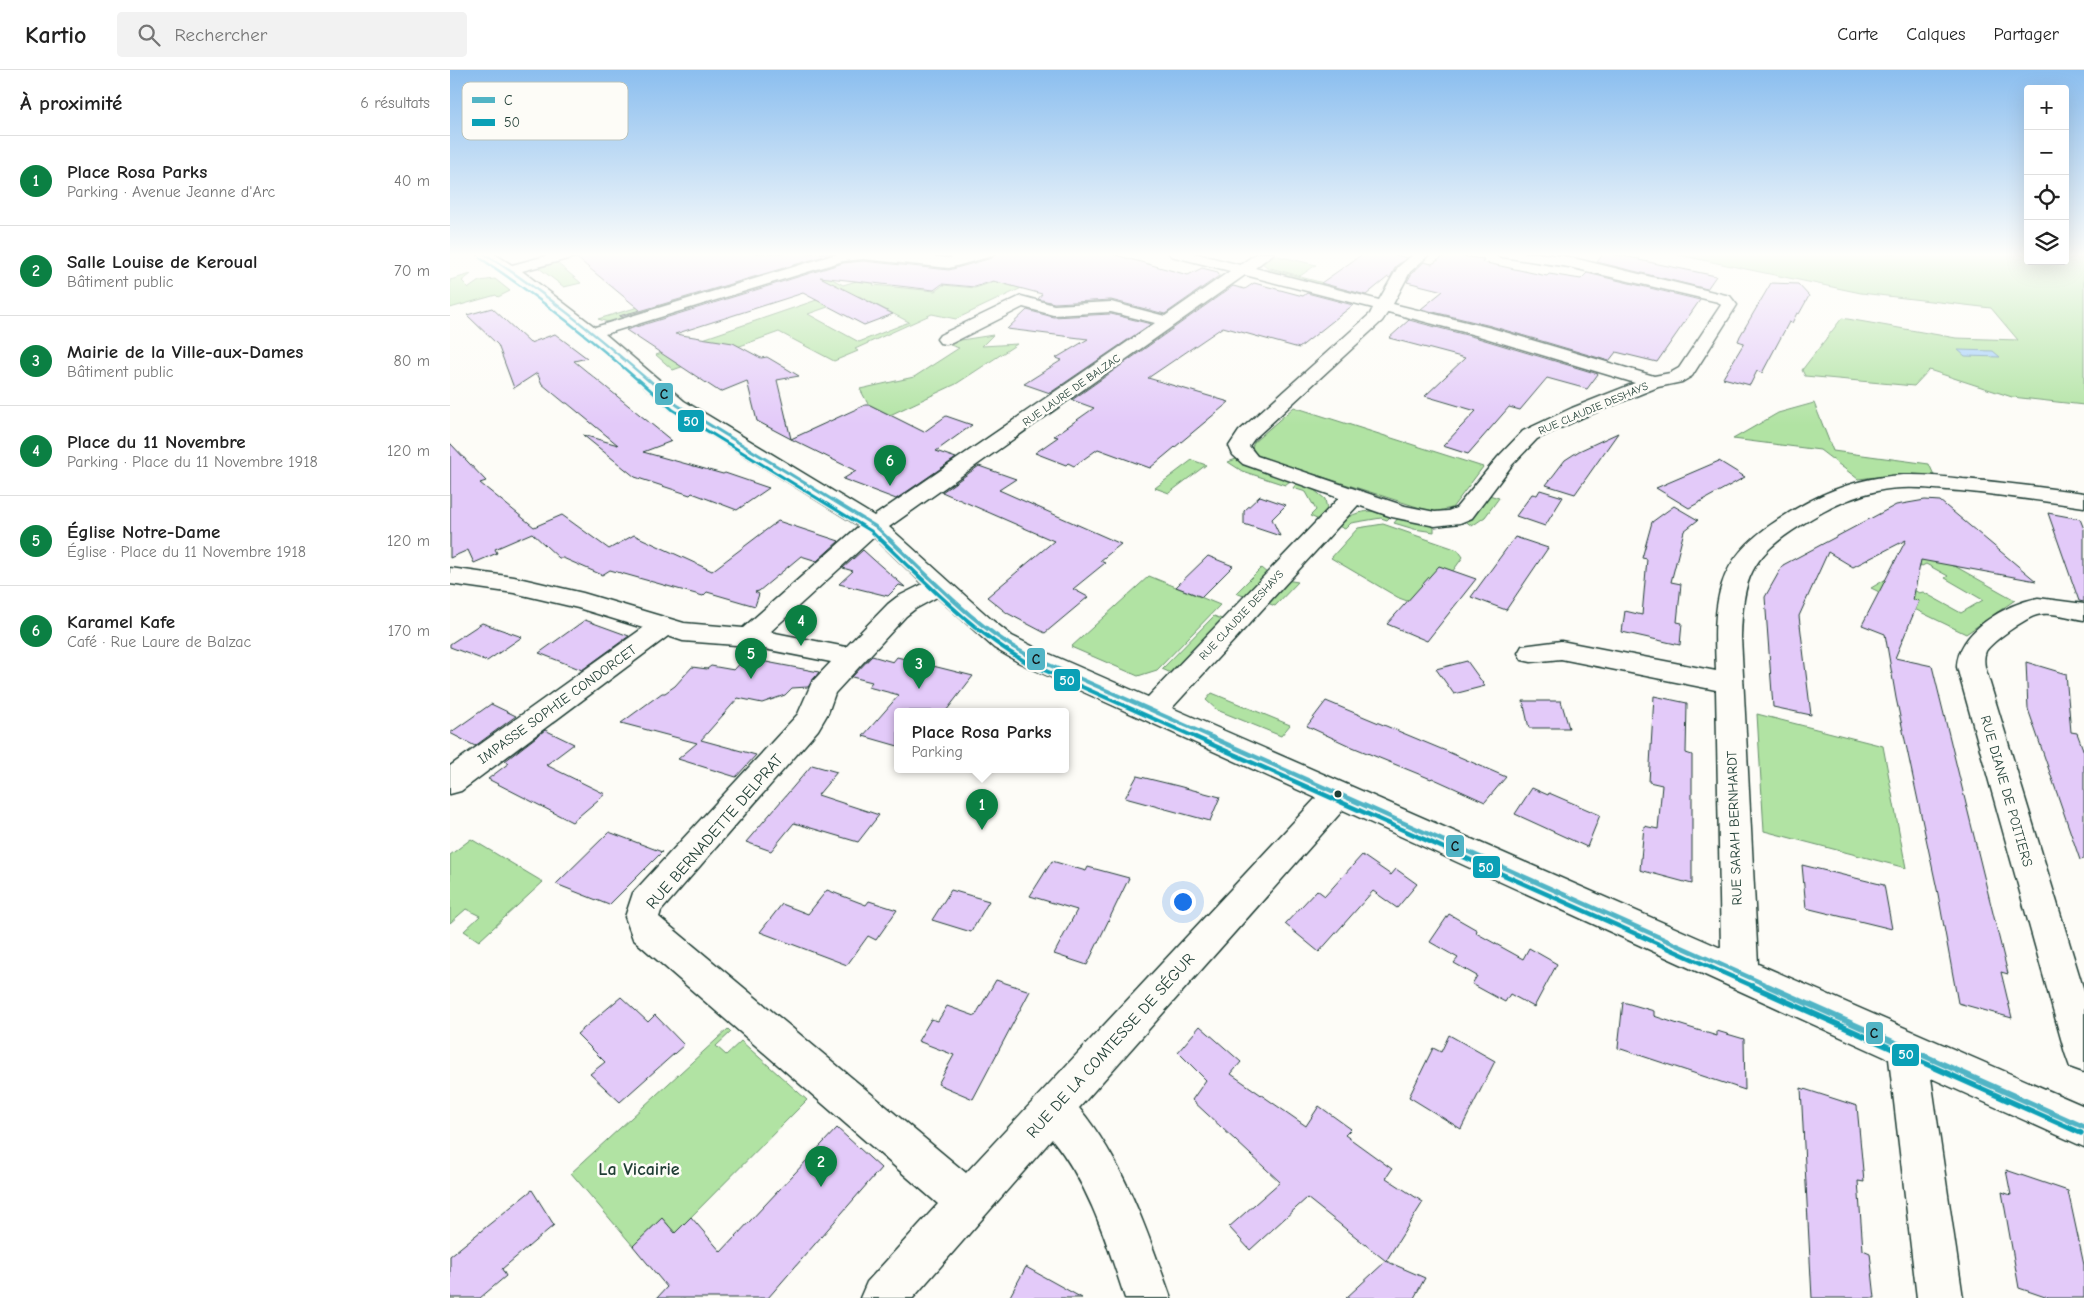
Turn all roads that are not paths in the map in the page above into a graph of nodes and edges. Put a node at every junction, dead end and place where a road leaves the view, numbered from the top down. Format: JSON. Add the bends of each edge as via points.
{"nodes":[{"id":1,"x":562,"y":310,"type":"edge"},
{"id":2,"x":667,"y":310,"type":"edge"},
{"id":3,"x":1003,"y":310,"type":"edge"},
{"id":4,"x":1124,"y":310,"type":"edge"},
{"id":5,"x":1185,"y":310,"type":"edge"},
{"id":6,"x":1381,"y":310,"type":"edge"},
{"id":7,"x":1404,"y":310,"type":"edge"},
{"id":8,"x":1726,"y":310,"type":"edge"},
{"id":9,"x":1169,"y":322,"type":"junction"},
{"id":10,"x":592,"y":333,"type":"junction"},
{"id":11,"x":946,"y":339,"type":"dead end"},
{"id":12,"x":1653,"y":382,"type":"junction"},
{"id":13,"x":1354,"y":496,"type":"junction"},
{"id":14,"x":2084,"y":500,"type":"edge"},
{"id":15,"x":875,"y":526,"type":"junction"},
{"id":16,"x":450,"y":576,"type":"edge"},
{"id":17,"x":940,"y":586,"type":"junction"},
{"id":18,"x":2084,"y":612,"type":"edge"},
{"id":19,"x":664,"y":626,"type":"junction"},
{"id":20,"x":749,"y":637,"type":"junction"},
{"id":21,"x":1531,"y":653,"type":"dead end"},
{"id":22,"x":852,"y":657,"type":"junction"},
{"id":23,"x":1729,"y":684,"type":"junction"},
{"id":24,"x":1152,"y":711,"type":"junction"},
{"id":25,"x":450,"y":782,"type":"edge"},
{"id":26,"x":1338,"y":794,"type":"junction"},
{"id":27,"x":1740,"y":973,"type":"junction"},
{"id":28,"x":1906,"y":1048,"type":"junction"},
{"id":29,"x":2084,"y":1053,"type":"edge"},
{"id":30,"x":1053,"y":1108,"type":"junction"},
{"id":31,"x":2084,"y":1127,"type":"edge"},
{"id":32,"x":968,"y":1202,"type":"junction"},
{"id":33,"x":883,"y":1298,"type":"edge"},
{"id":34,"x":1148,"y":1298,"type":"edge"},
{"id":35,"x":1940,"y":1298,"type":"edge"}],
"edges":[{"from":1,"to":10,"type":"street"},
{"from":2,"to":10,"type":"street"},
{"from":3,"to":11,"type":"street"},
{"from":4,"to":9,"type":"street"},
{"from":5,"to":9,"type":"street","name":"RUE LAURE DE BALZAC"},
{"from":6,"to":13,"type":"street","via":[[1246,435],[1239,446],[1250,460]]},
{"from":7,"to":12,"type":"street","name":"RUE CLAUDIE DESHAYS"},
{"from":8,"to":12,"type":"street","via":[[1686,372],[1675,378]]},
{"from":9,"to":15,"type":"street","name":"RUE LAURE DE BALZAC"},
{"from":10,"to":15,"type":"street","via":[[677,405]]},
{"from":12,"to":13,"type":"street","name":"RUE CLAUDIE DESHAYS","via":[[1530,435],[1458,516],[1444,520],[1423,518]]},
{"from":13,"to":24,"type":"street","name":"RUE CLAUDIE DESHAYS"},
{"from":14,"to":23,"type":"street","name":"RUE SARAH BERNHARDT","via":[[1983,486],[1887,482],[1842,495],[1802,515],[1757,545],[1738,573],[1728,608]]},
{"from":15,"to":17,"type":"street"},
{"from":15,"to":20,"type":"street","name":"RUE LAURE DE BALZAC"},
{"from":16,"to":19,"type":"street","via":[[514,585],[583,601]]},
{"from":17,"to":22,"type":"street","name":"RUE BERNADETTE DELPRAT","via":[[906,603]]},
{"from":17,"to":24,"type":"street","via":[[1003,642]]},
{"from":18,"to":29,"type":"street","name":"RUE DIANE DE POITIERS","via":[[2028,607],[1987,636],[1971,655],[1971,667]]},
{"from":19,"to":20,"type":"street","via":[[683,632]]},
{"from":19,"to":25,"type":"street","name":"IMPASSE SOPHIE CONDORCET"},
{"from":20,"to":22,"type":"street"},
{"from":21,"to":23,"type":"street","via":[[1561,650]]},
{"from":22,"to":32,"type":"street","name":"RUE BERNADETTE DELPRAT","via":[[822,689],[805,727],[646,904],[642,917],[645,928]]},
{"from":23,"to":27,"type":"street","name":"RUE SARAH BERNHARDT"},
{"from":24,"to":26,"type":"street"},
{"from":26,"to":27,"type":"street"},
{"from":26,"to":30,"type":"street","name":"RUE DE LA COMTESSE DE SÉGUR"},
{"from":27,"to":28,"type":"street"},
{"from":28,"to":31,"type":"street"},
{"from":28,"to":35,"type":"street"},
{"from":30,"to":32,"type":"street","name":"RUE DE LA COMTESSE DE SÉGUR"},
{"from":30,"to":34,"type":"street","via":[[1078,1138],[1107,1188]]},
{"from":32,"to":33,"type":"street","name":"RUE DE LA COMTESSE DE SÉGUR"}]}
